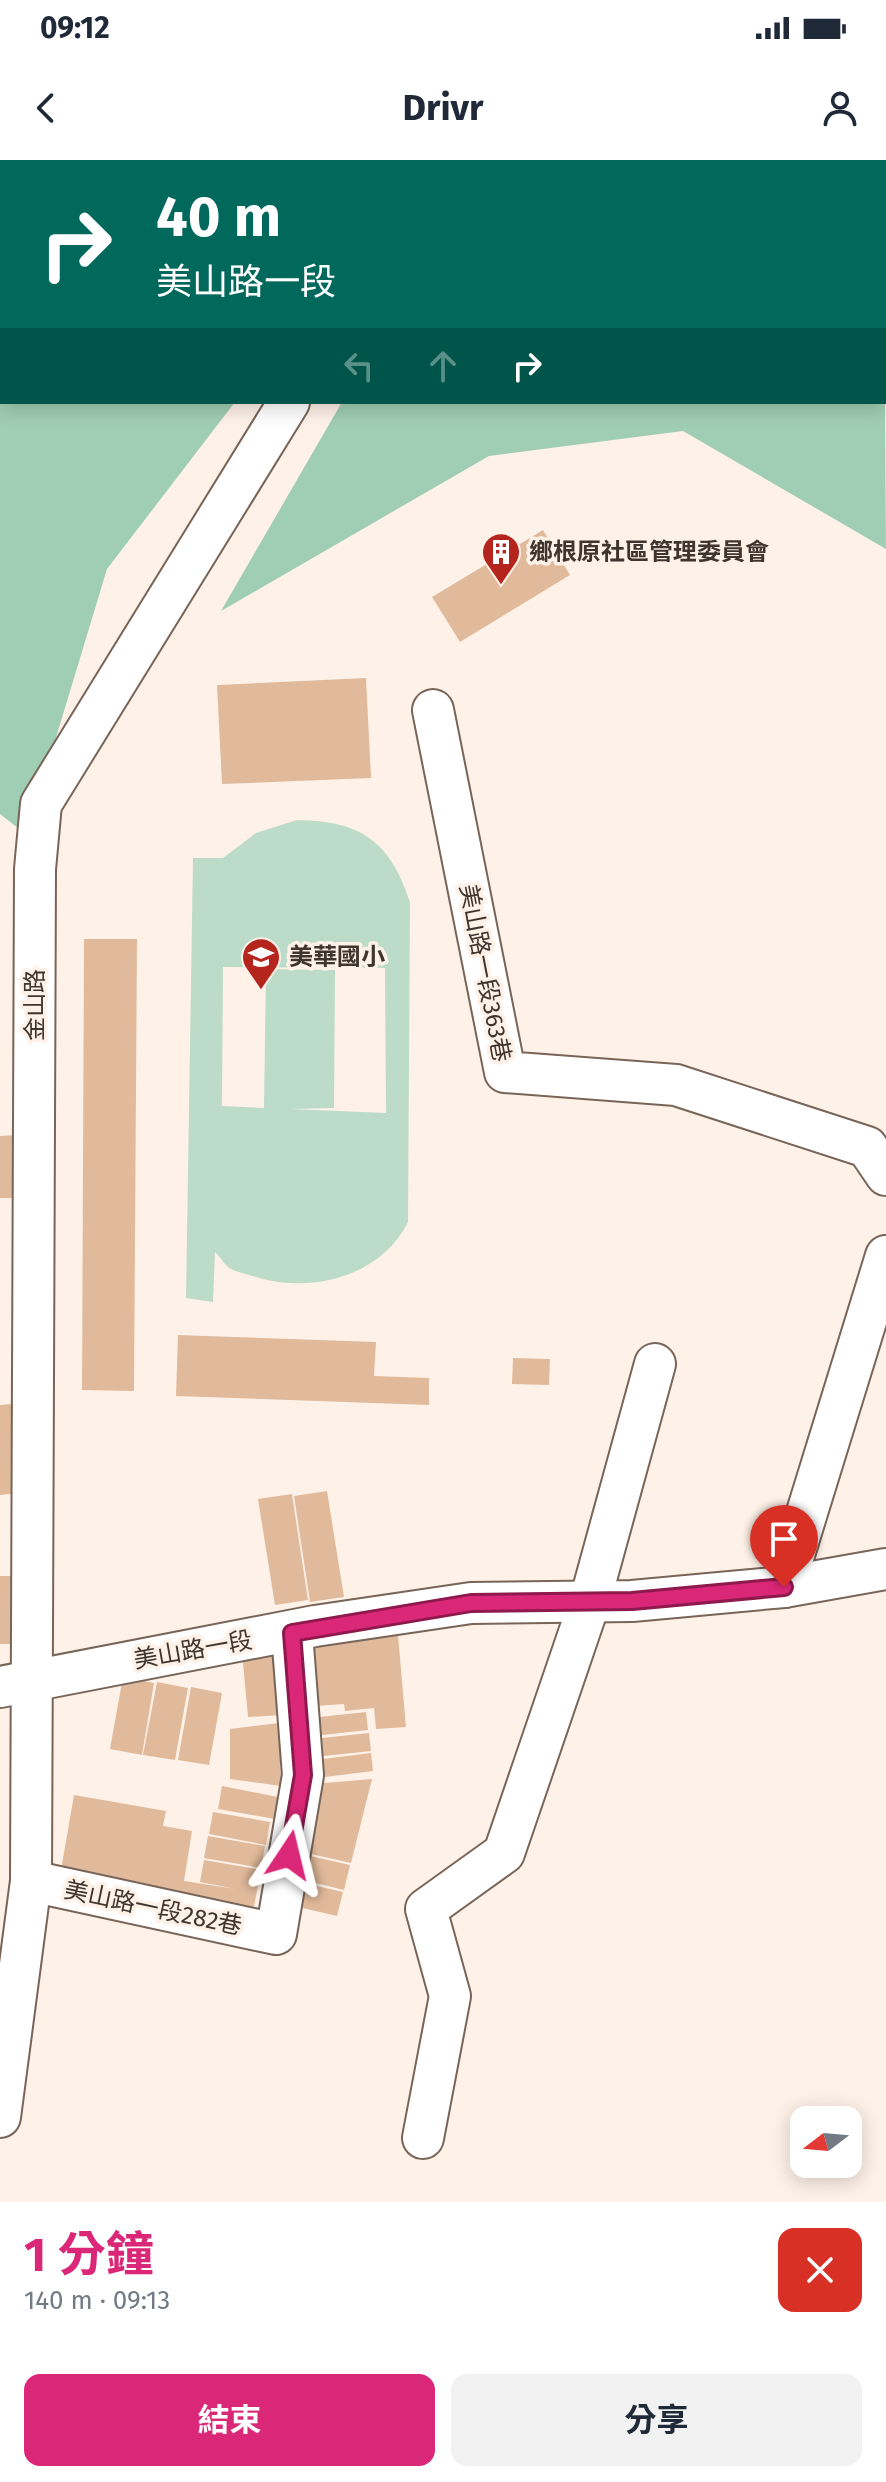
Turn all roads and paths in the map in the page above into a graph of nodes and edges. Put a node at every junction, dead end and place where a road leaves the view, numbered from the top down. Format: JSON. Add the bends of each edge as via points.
{"nodes":[{"id":1,"x":288,"y":404,"type":"edge"},
{"id":2,"x":433,"y":710,"type":"dead end"},
{"id":3,"x":886,"y":1175,"type":"edge"},
{"id":4,"x":17,"y":1214,"type":"edge"},
{"id":5,"x":886,"y":1256,"type":"edge"},
{"id":6,"x":655,"y":1364,"type":"dead end"},
{"id":7,"x":886,"y":1569,"type":"edge"},
{"id":8,"x":784,"y":1587,"type":"junction"},
{"id":9,"x":590,"y":1601,"type":"junction"},
{"id":10,"x":292,"y":1633,"type":"junction"},
{"id":11,"x":16,"y":1682,"type":"edge"},
{"id":12,"x":31,"y":1881,"type":"junction"},
{"id":13,"x":0,"y":2114,"type":"edge"},
{"id":14,"x":423,"y":2138,"type":"dead end"}],
"edges":[{"from":1,"to":4,"type":"street","name":"金山路","via":[[41,804]]},
{"from":2,"to":3,"type":"street","name":"美山路一段363巷","via":[[505,1072],[676,1085],[867,1147]]},
{"from":4,"to":11,"type":"street","name":"金山路"},
{"from":5,"to":8,"type":"street"},
{"from":6,"to":9,"type":"street"},
{"from":7,"to":8,"type":"street","name":"美山路一段"},
{"from":8,"to":9,"type":"street","name":"美山路一段"},
{"from":9,"to":10,"type":"street","name":"美山路一段","via":[[471,1603]]},
{"from":9,"to":14,"type":"street","via":[[504,1853],[426,1909],[450,1996]]},
{"from":10,"to":11,"type":"street","name":"美山路一段"},
{"from":10,"to":12,"type":"street","name":"美山路一段282巷","via":[[303,1775],[276,1934]]},
{"from":11,"to":12,"type":"street","via":[[29,1741]]},
{"from":12,"to":13,"type":"street"}]}
